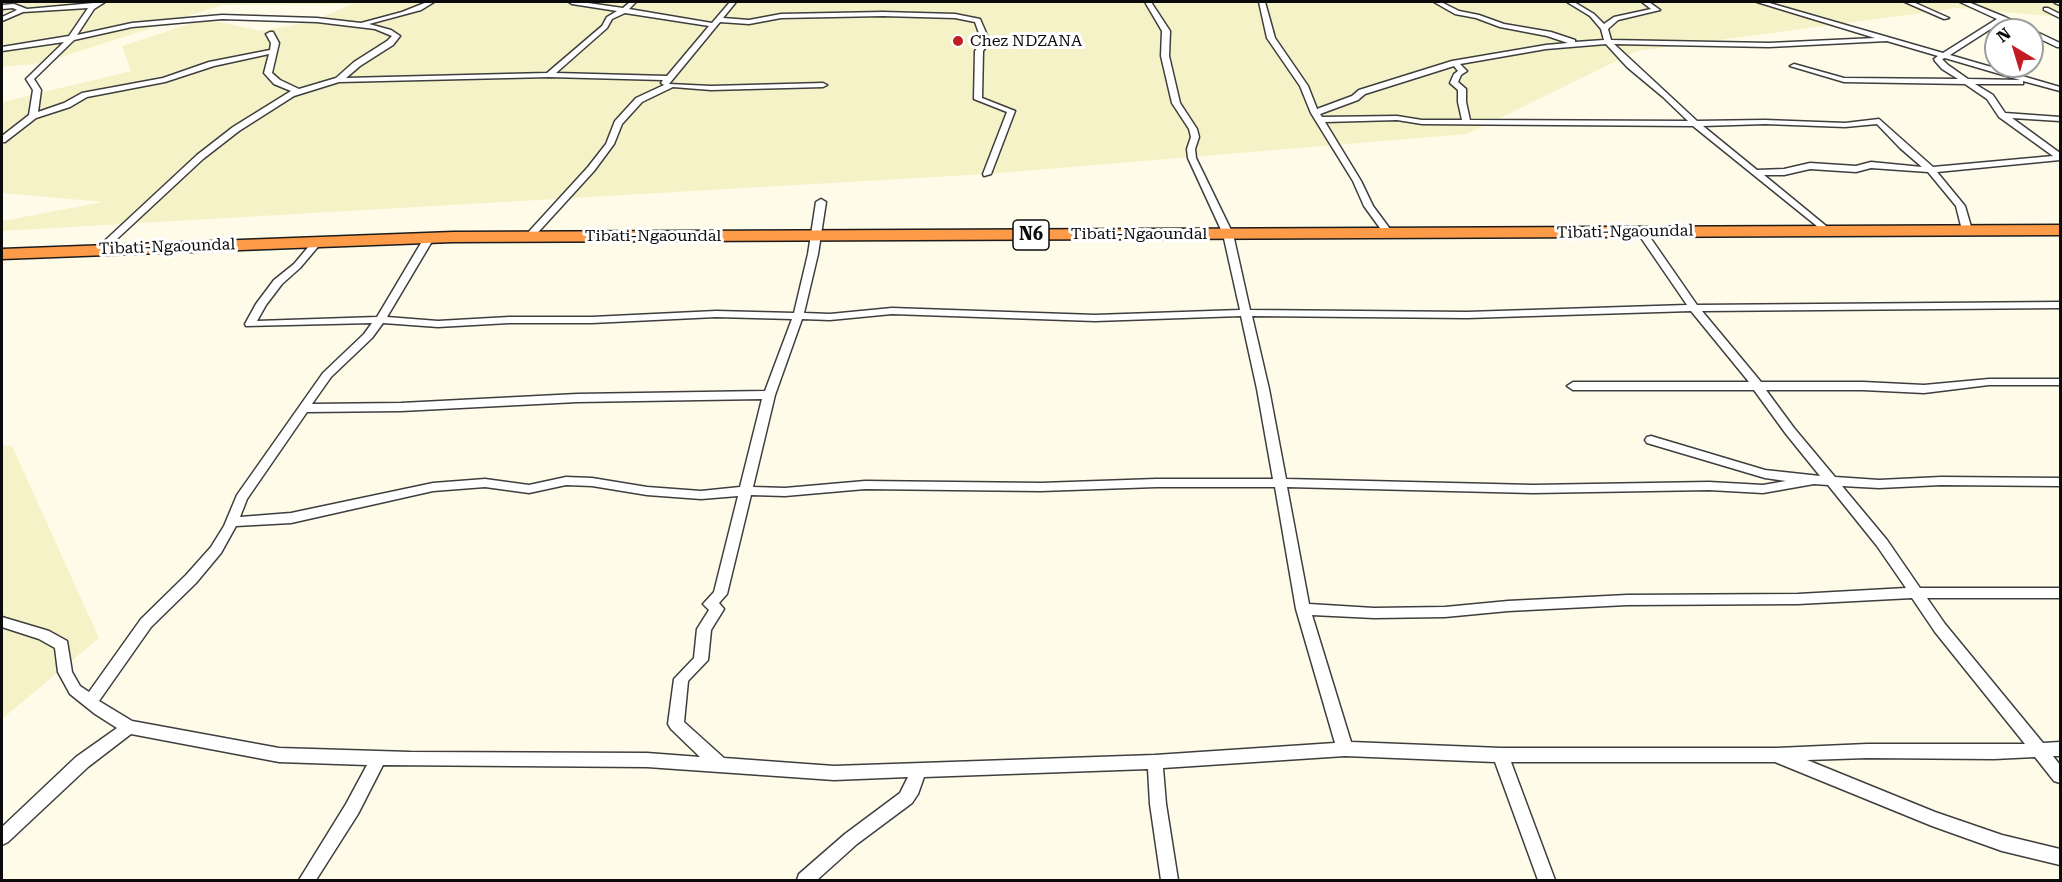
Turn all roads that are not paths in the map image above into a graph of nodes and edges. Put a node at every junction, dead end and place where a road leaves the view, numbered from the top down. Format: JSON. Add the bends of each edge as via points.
{"nodes":[{"id":1,"x":431,"y":2,"type":"edge"},
{"id":2,"x":572,"y":2,"type":"edge"},
{"id":3,"x":633,"y":2,"type":"edge"},
{"id":4,"x":733,"y":2,"type":"edge"},
{"id":5,"x":1148,"y":2,"type":"edge"},
{"id":6,"x":1262,"y":2,"type":"edge"},
{"id":7,"x":1437,"y":2,"type":"edge"},
{"id":8,"x":1570,"y":2,"type":"edge"},
{"id":9,"x":1645,"y":2,"type":"edge"},
{"id":10,"x":1760,"y":2,"type":"edge"},
{"id":11,"x":1908,"y":2,"type":"edge"},
{"id":12,"x":1963,"y":2,"type":"edge"},
{"id":13,"x":98,"y":3,"type":"edge"},
{"id":14,"x":2,"y":7,"type":"edge"},
{"id":15,"x":419,"y":9,"type":"junction"},
{"id":16,"x":2046,"y":9,"type":"dead end"},
{"id":17,"x":23,"y":10,"type":"junction"},
{"id":18,"x":625,"y":10,"type":"junction"},
{"id":19,"x":2061,"y":16,"type":"edge"},
{"id":20,"x":1946,"y":18,"type":"dead end"},
{"id":21,"x":2003,"y":18,"type":"edge"},
{"id":22,"x":2,"y":19,"type":"edge"},
{"id":23,"x":715,"y":23,"type":"junction"},
{"id":24,"x":354,"y":24,"type":"junction"},
{"id":25,"x":1604,"y":28,"type":"junction"},
{"id":26,"x":389,"y":30,"type":"junction"},
{"id":27,"x":1984,"y":30,"type":"edge"},
{"id":28,"x":270,"y":34,"type":"dead end"},
{"id":29,"x":2044,"y":37,"type":"edge"},
{"id":30,"x":71,"y":39,"type":"junction"},
{"id":31,"x":1888,"y":39,"type":"junction"},
{"id":32,"x":1608,"y":42,"type":"junction"},
{"id":33,"x":1575,"y":43,"type":"junction"},
{"id":34,"x":2061,"y":45,"type":"edge"},
{"id":35,"x":2,"y":49,"type":"edge"},
{"id":36,"x":274,"y":51,"type":"junction"},
{"id":37,"x":1944,"y":56,"type":"junction"},
{"id":38,"x":1455,"y":63,"type":"junction"},
{"id":39,"x":1794,"y":66,"type":"dead end"},
{"id":40,"x":1984,"y":67,"type":"edge"},
{"id":41,"x":549,"y":75,"type":"junction"},
{"id":42,"x":669,"y":78,"type":"junction"},
{"id":43,"x":1997,"y":78,"type":"edge"},
{"id":44,"x":2023,"y":78,"type":"edge"},
{"id":45,"x":339,"y":80,"type":"junction"},
{"id":46,"x":2034,"y":81,"type":"junction"},
{"id":47,"x":2002,"y":82,"type":"junction"},
{"id":48,"x":1972,"y":83,"type":"junction"},
{"id":49,"x":823,"y":85,"type":"dead end"},
{"id":50,"x":2061,"y":89,"type":"edge"},
{"id":51,"x":659,"y":90,"type":"junction"},
{"id":52,"x":297,"y":91,"type":"junction"},
{"id":53,"x":2002,"y":115,"type":"junction"},
{"id":54,"x":33,"y":116,"type":"junction"},
{"id":55,"x":1317,"y":116,"type":"junction"},
{"id":56,"x":2061,"y":119,"type":"edge"},
{"id":57,"x":1466,"y":120,"type":"junction"},
{"id":58,"x":1695,"y":124,"type":"junction"},
{"id":59,"x":2,"y":140,"type":"edge"},
{"id":60,"x":2061,"y":158,"type":"edge"},
{"id":61,"x":1931,"y":170,"type":"junction"},
{"id":62,"x":1754,"y":173,"type":"junction"},
{"id":63,"x":987,"y":174,"type":"dead end"},
{"id":64,"x":821,"y":202,"type":"dead end"},
{"id":65,"x":1967,"y":230,"type":"junction"},
{"id":66,"x":2061,"y":230,"type":"edge"},
{"id":67,"x":1642,"y":231,"type":"junction"},
{"id":68,"x":1828,"y":232,"type":"junction"},
{"id":69,"x":1388,"y":233,"type":"junction"},
{"id":70,"x":1228,"y":234,"type":"junction"},
{"id":71,"x":815,"y":236,"type":"junction"},
{"id":72,"x":529,"y":237,"type":"junction"},
{"id":73,"x":429,"y":238,"type":"junction"},
{"id":74,"x":318,"y":242,"type":"junction"},
{"id":75,"x":100,"y":250,"type":"junction"},
{"id":76,"x":2,"y":254,"type":"edge"},
{"id":77,"x":2061,"y":305,"type":"edge"},
{"id":78,"x":1694,"y":308,"type":"junction"},
{"id":79,"x":1247,"y":313,"type":"junction"},
{"id":80,"x":798,"y":316,"type":"junction"},
{"id":81,"x":380,"y":320,"type":"junction"},
{"id":82,"x":2061,"y":382,"type":"edge"},
{"id":83,"x":1573,"y":386,"type":"dead end"},
{"id":84,"x":1757,"y":387,"type":"junction"},
{"id":85,"x":769,"y":395,"type":"junction"},
{"id":86,"x":305,"y":408,"type":"junction"},
{"id":87,"x":1651,"y":440,"type":"dead end"},
{"id":88,"x":1814,"y":480,"type":"junction"},
{"id":89,"x":1831,"y":480,"type":"junction"},
{"id":90,"x":2061,"y":482,"type":"edge"},
{"id":91,"x":1280,"y":483,"type":"junction"},
{"id":92,"x":746,"y":491,"type":"junction"},
{"id":93,"x":232,"y":522,"type":"junction"},
{"id":94,"x":1915,"y":593,"type":"junction"},
{"id":95,"x":2061,"y":593,"type":"edge"},
{"id":96,"x":1303,"y":609,"type":"junction"},
{"id":97,"x":2,"y":622,"type":"edge"},
{"id":98,"x":90,"y":702,"type":"junction"},
{"id":99,"x":129,"y":727,"type":"junction"},
{"id":100,"x":1345,"y":749,"type":"junction"},
{"id":101,"x":2061,"y":749,"type":"edge"},
{"id":102,"x":2040,"y":750,"type":"junction"},
{"id":103,"x":1501,"y":755,"type":"junction"},
{"id":104,"x":1777,"y":755,"type":"junction"},
{"id":105,"x":378,"y":759,"type":"junction"},
{"id":106,"x":1155,"y":762,"type":"junction"},
{"id":107,"x":720,"y":765,"type":"junction"},
{"id":108,"x":918,"y":771,"type":"junction"},
{"id":109,"x":2061,"y":776,"type":"edge"},
{"id":110,"x":2,"y":837,"type":"edge"},
{"id":111,"x":2061,"y":857,"type":"edge"},
{"id":112,"x":307,"y":880,"type":"edge"},
{"id":113,"x":805,"y":880,"type":"edge"},
{"id":114,"x":1170,"y":880,"type":"edge"},
{"id":115,"x":1546,"y":880,"type":"edge"}],
"edges":[{"from":1,"to":15,"type":"street"},
{"from":2,"to":18,"type":"street"},
{"from":3,"to":18,"type":"street"},
{"from":4,"to":23,"type":"street"},
{"from":5,"to":70,"type":"street","via":[[1166,31],[1164,56],[1176,103],[1193,129],[1192,158]]},
{"from":6,"to":55,"type":"street","via":[[1271,38],[1304,86]]},
{"from":7,"to":33,"type":"street","via":[[1457,13]]},
{"from":8,"to":25,"type":"street","via":[[1592,15]]},
{"from":9,"to":25,"type":"street","via":[[1657,10],[1616,18]]},
{"from":10,"to":31,"type":"street"},
{"from":11,"to":20,"type":"street"},
{"from":12,"to":21,"type":"street"},
{"from":13,"to":17,"type":"street"},
{"from":13,"to":30,"type":"street"},
{"from":14,"to":17,"type":"street"},
{"from":15,"to":24,"type":"street"},
{"from":15,"to":26,"type":"street","via":[[418,15]]},
{"from":16,"to":19,"type":"street"},
{"from":17,"to":22,"type":"street"},
{"from":18,"to":23,"type":"street"},
{"from":18,"to":41,"type":"street","via":[[609,18],[605,27]]},
{"from":23,"to":42,"type":"street"},
{"from":23,"to":63,"type":"street","via":[[781,16],[883,14],[978,20],[986,42],[979,51],[978,99],[1011,111]]},
{"from":24,"to":26,"type":"street"},
{"from":24,"to":30,"type":"street","via":[[278,17],[213,17],[132,26]]},
{"from":25,"to":32,"type":"street"},
{"from":26,"to":45,"type":"street","via":[[396,38]]},
{"from":27,"to":37,"type":"street"},
{"from":28,"to":36,"type":"street"},
{"from":29,"to":34,"type":"street"},
{"from":30,"to":35,"type":"street"},
{"from":30,"to":54,"type":"street","via":[[30,79],[37,90]]},
{"from":31,"to":32,"type":"street","via":[[1768,45]]},
{"from":31,"to":37,"type":"street"},
{"from":32,"to":33,"type":"street"},
{"from":32,"to":58,"type":"street"},
{"from":33,"to":38,"type":"street"},
{"from":36,"to":52,"type":"street","via":[[268,73]]},
{"from":36,"to":54,"type":"street","via":[[212,64],[165,80],[85,94],[67,105]]},
{"from":37,"to":40,"type":"street"},
{"from":37,"to":48,"type":"street","via":[[1938,59],[1945,67]]},
{"from":38,"to":55,"type":"street","via":[[1362,92]]},
{"from":38,"to":57,"type":"street","via":[[1463,71],[1454,83],[1462,89]]},
{"from":39,"to":48,"type":"street","via":[[1844,80]]},
{"from":41,"to":42,"type":"street"},
{"from":41,"to":45,"type":"street"},
{"from":42,"to":51,"type":"street"},
{"from":43,"to":47,"type":"street"},
{"from":44,"to":46,"type":"street"},
{"from":45,"to":52,"type":"street"},
{"from":46,"to":47,"type":"street"},
{"from":46,"to":50,"type":"street"},
{"from":47,"to":48,"type":"street"},
{"from":48,"to":53,"type":"street","via":[[1990,97]]},
{"from":49,"to":51,"type":"street","via":[[672,86]]},
{"from":51,"to":72,"type":"street","via":[[639,100],[618,123],[610,144],[591,169]]},
{"from":52,"to":75,"type":"street","via":[[219,141]]},
{"from":53,"to":56,"type":"street"},
{"from":53,"to":60,"type":"street"},
{"from":54,"to":59,"type":"street"},
{"from":55,"to":57,"type":"street"},
{"from":55,"to":69,"type":"street"},
{"from":57,"to":58,"type":"street"},
{"from":58,"to":61,"type":"street","via":[[1845,125],[1879,121]]},
{"from":58,"to":62,"type":"street"},
{"from":60,"to":61,"type":"street"},
{"from":61,"to":62,"type":"street","via":[[1871,165],[1856,169],[1810,166]]},
{"from":61,"to":65,"type":"street","via":[[1960,206]]},
{"from":62,"to":68,"type":"street"},
{"from":64,"to":71,"type":"street"},
{"from":65,"to":66,"type":"highway","name":"Tibati-Ngaoundal","number":"N6"},
{"from":65,"to":68,"type":"highway","name":"Tibati-Ngaoundal","number":"N6"},
{"from":67,"to":68,"type":"highway","name":"Tibati-Ngaoundal","number":"N6"},
{"from":67,"to":69,"type":"highway","name":"Tibati-Ngaoundal","number":"N6"},
{"from":67,"to":78,"type":"street"},
{"from":69,"to":70,"type":"highway","name":"Tibati-Ngaoundal","number":"N6"},
{"from":70,"to":71,"type":"highway","name":"Tibati-Ngaoundal","number":"N6"},
{"from":70,"to":79,"type":"street"},
{"from":71,"to":72,"type":"highway","name":"Tibati-Ngaoundal","number":"N6"},
{"from":71,"to":80,"type":"street"},
{"from":72,"to":73,"type":"highway","name":"Tibati-Ngaoundal","number":"N6"},
{"from":73,"to":74,"type":"highway","name":"Tibati-Ngaoundal","number":"N6"},
{"from":73,"to":81,"type":"street"},
{"from":74,"to":75,"type":"highway","name":"Tibati-Ngaoundal","number":"N6"},
{"from":74,"to":81,"type":"street","via":[[278,282],[250,324]]},
{"from":75,"to":76,"type":"highway","name":"Tibati-Ngaoundal","number":"N6"},
{"from":77,"to":78,"type":"street"},
{"from":78,"to":79,"type":"street","via":[[1467,315]]},
{"from":78,"to":84,"type":"street"},
{"from":79,"to":80,"type":"street","via":[[1107,318],[900,311]]},
{"from":79,"to":91,"type":"street"},
{"from":80,"to":81,"type":"street","via":[[716,314],[438,324]]},
{"from":80,"to":85,"type":"street"},
{"from":81,"to":86,"type":"street","via":[[336,364]]},
{"from":82,"to":84,"type":"street","via":[[1989,382],[1924,389]]},
{"from":83,"to":84,"type":"street"},
{"from":84,"to":89,"type":"street"},
{"from":85,"to":86,"type":"street"},
{"from":85,"to":92,"type":"street"},
{"from":86,"to":93,"type":"street","via":[[241,498]]},
{"from":87,"to":88,"type":"street","via":[[1765,474]]},
{"from":88,"to":89,"type":"street"},
{"from":88,"to":91,"type":"street","via":[[1763,489]]},
{"from":89,"to":90,"type":"street","via":[[1879,484]]},
{"from":89,"to":94,"type":"street","via":[[1882,543]]},
{"from":91,"to":92,"type":"street","via":[[865,485]]},
{"from":91,"to":96,"type":"street"},
{"from":92,"to":93,"type":"street","via":[[684,495],[577,481],[529,489],[469,483],[432,487],[291,518]]},
{"from":92,"to":107,"type":"street","via":[[720,594],[710,604],[717,609],[704,629],[701,660],[681,679],[677,713],[676,724]]},
{"from":93,"to":98,"type":"street","via":[[216,550],[146,623]]},
{"from":94,"to":95,"type":"street"},
{"from":94,"to":96,"type":"street","via":[[1798,599],[1627,600],[1445,612]]},
{"from":94,"to":102,"type":"street"},
{"from":96,"to":100,"type":"street"},
{"from":97,"to":98,"type":"street","via":[[62,645],[68,681]]},
{"from":98,"to":99,"type":"street"},
{"from":99,"to":105,"type":"street","via":[[279,755]]},
{"from":99,"to":110,"type":"street","via":[[82,762]]},
{"from":100,"to":103,"type":"street"},
{"from":100,"to":106,"type":"street"},
{"from":101,"to":102,"type":"street"},
{"from":102,"to":104,"type":"street"},
{"from":102,"to":109,"type":"street"},
{"from":103,"to":104,"type":"street"},
{"from":103,"to":115,"type":"street"},
{"from":104,"to":111,"type":"street","via":[[1932,819],[2002,843]]},
{"from":105,"to":107,"type":"street","via":[[647,760]]},
{"from":105,"to":112,"type":"street"},
{"from":106,"to":108,"type":"street"},
{"from":106,"to":114,"type":"street"},
{"from":107,"to":108,"type":"street","via":[[834,773]]},
{"from":108,"to":113,"type":"street","via":[[906,798]]}]}
